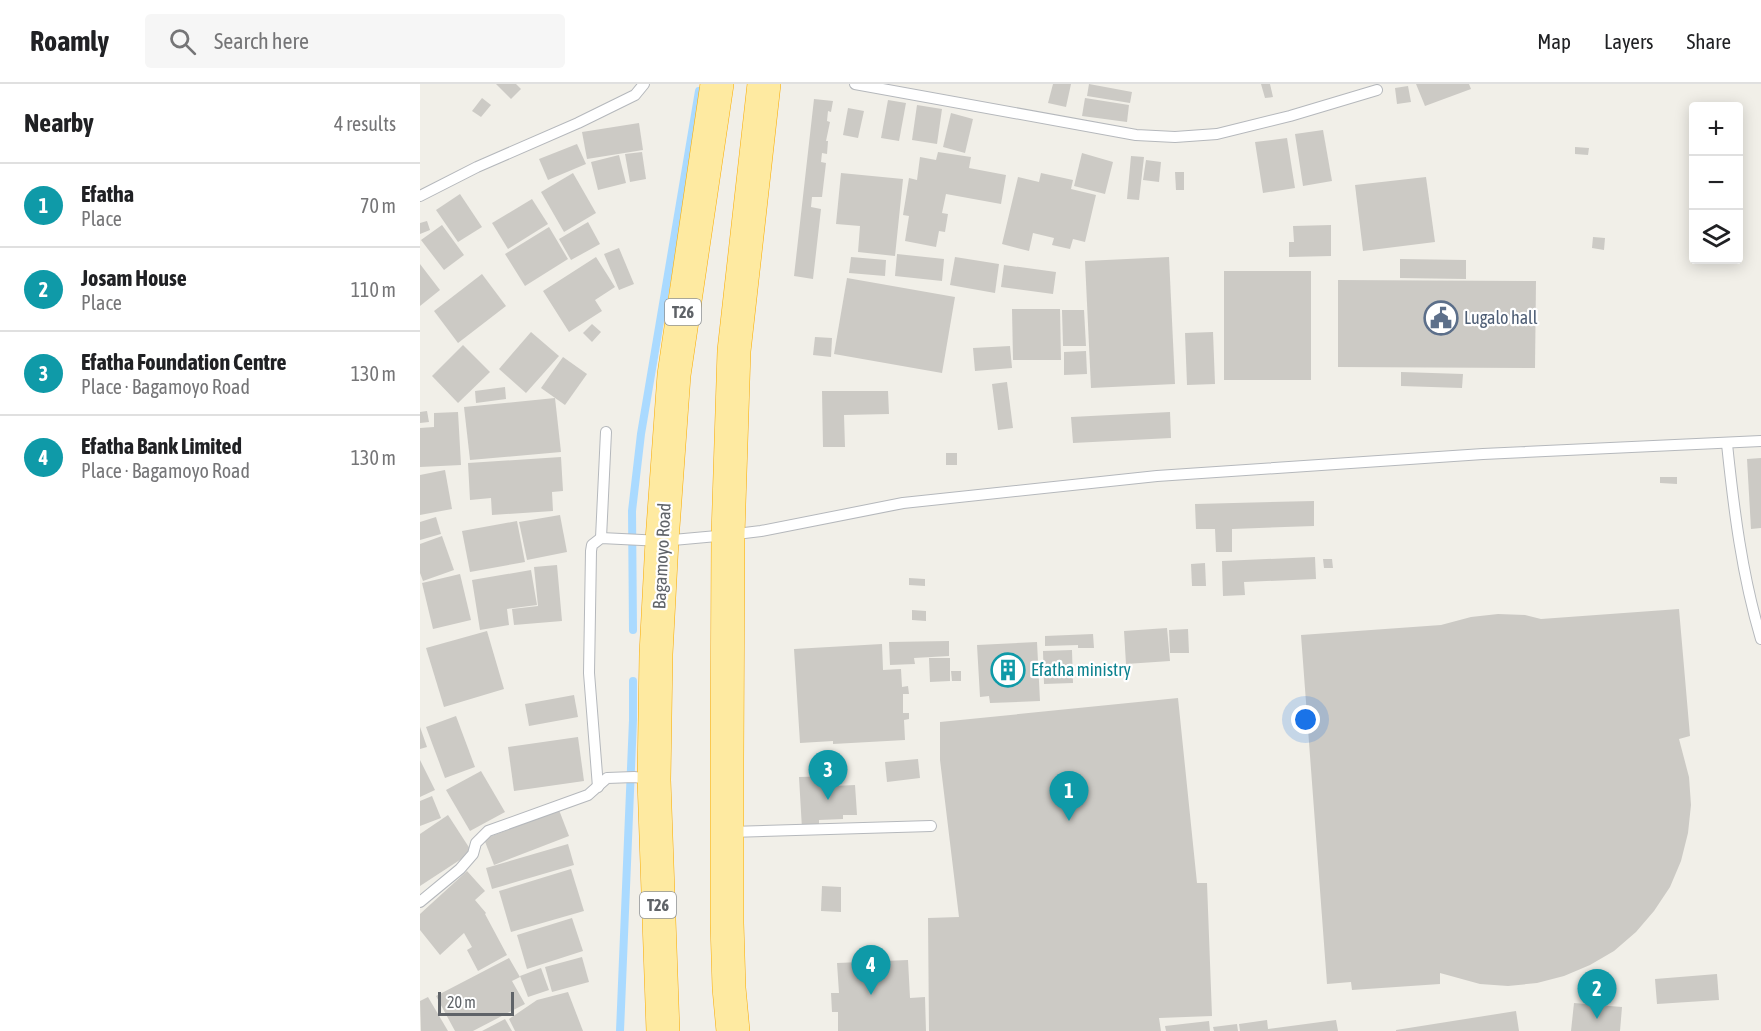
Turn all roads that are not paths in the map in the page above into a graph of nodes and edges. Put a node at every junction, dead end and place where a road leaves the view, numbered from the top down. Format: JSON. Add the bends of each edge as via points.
{"nodes":[{"id":1,"x":644,"y":84,"type":"edge"},
{"id":2,"x":717,"y":84,"type":"edge"},
{"id":3,"x":764,"y":84,"type":"edge"},
{"id":4,"x":855,"y":84,"type":"edge"},
{"id":5,"x":1377,"y":90,"type":"dead end"},
{"id":6,"x":420,"y":196,"type":"edge"},
{"id":7,"x":606,"y":432,"type":"dead end"},
{"id":8,"x":1761,"y":441,"type":"edge"},
{"id":9,"x":1726,"y":444,"type":"junction"},
{"id":10,"x":729,"y":535,"type":"junction"},
{"id":11,"x":601,"y":538,"type":"junction"},
{"id":12,"x":653,"y":540,"type":"junction"},
{"id":13,"x":1761,"y":639,"type":"edge"},
{"id":14,"x":644,"y":778,"type":"junction"},
{"id":15,"x":598,"y":788,"type":"junction"},
{"id":16,"x":931,"y":826,"type":"dead end"},
{"id":17,"x":727,"y":832,"type":"junction"},
{"id":18,"x":420,"y":902,"type":"edge"},
{"id":19,"x":663,"y":1031,"type":"edge"},
{"id":20,"x":733,"y":1031,"type":"edge"}],
"edges":[{"from":1,"to":6,"type":"lane","via":[[635,95]]},
{"from":2,"to":12,"type":"highway","name":"Bagamoyo Road","number":"T26"},
{"from":3,"to":10,"type":"highway","via":[[734,351]]},
{"from":4,"to":5,"type":"lane","via":[[1136,135],[1175,137],[1226,132]]},
{"from":7,"to":11,"type":"lane"},
{"from":8,"to":9,"type":"lane"},
{"from":9,"to":10,"type":"lane","via":[[1483,454],[1157,476],[903,503]]},
{"from":9,"to":13,"type":"lane","via":[[1743,573]]},
{"from":10,"to":12,"type":"lane"},
{"from":10,"to":17,"type":"highway"},
{"from":11,"to":12,"type":"lane"},
{"from":11,"to":15,"type":"lane","via":[[591,550],[589,673]]},
{"from":12,"to":14,"type":"highway","name":"Bagamoyo Road","number":"T26","via":[[656,654]]},
{"from":14,"to":15,"type":"lane","via":[[607,778]]},
{"from":14,"to":19,"type":"highway","name":"Bagamoyo Road","number":"T26"},
{"from":15,"to":18,"type":"lane","via":[[566,804],[488,831],[460,869]]},
{"from":16,"to":17,"type":"lane"},
{"from":17,"to":20,"type":"highway","via":[[727,945]]}]}
